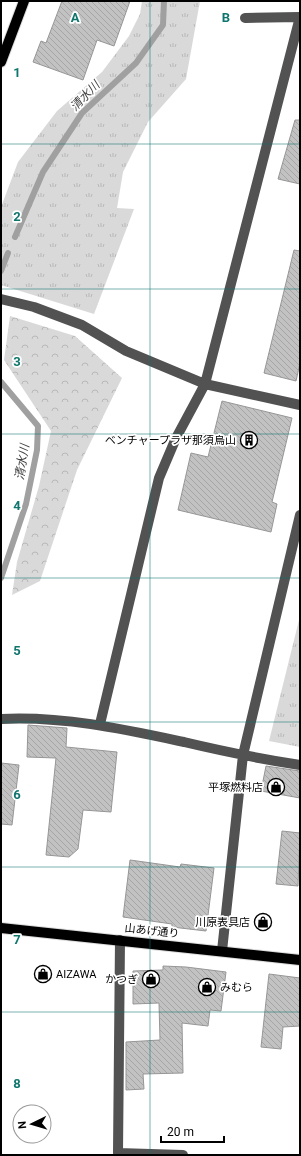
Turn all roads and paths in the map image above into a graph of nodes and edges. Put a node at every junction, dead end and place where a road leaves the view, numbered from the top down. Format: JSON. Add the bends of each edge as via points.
{"nodes":[{"id":1,"x":24,"y":1,"type":"edge"},
{"id":2,"x":300,"y":17,"type":"edge"},
{"id":3,"x":245,"y":18,"type":"dead end"},
{"id":4,"x":1,"y":62,"type":"edge"},
{"id":5,"x":3,"y":299,"type":"edge"},
{"id":6,"x":205,"y":384,"type":"junction"},
{"id":7,"x":300,"y":405,"type":"edge"},
{"id":8,"x":300,"y":515,"type":"edge"},
{"id":9,"x":1,"y":719,"type":"edge"},
{"id":10,"x":100,"y":724,"type":"junction"},
{"id":11,"x":244,"y":756,"type":"junction"},
{"id":12,"x":300,"y":765,"type":"edge"},
{"id":13,"x":1,"y":928,"type":"edge"},
{"id":14,"x":120,"y":940,"type":"junction"},
{"id":15,"x":222,"y":951,"type":"junction"},
{"id":16,"x":300,"y":960,"type":"edge"},
{"id":17,"x":183,"y":1155,"type":"edge"}],
"edges":[{"from":1,"to":4,"type":"main road"},
{"from":2,"to":3,"type":"street"},
{"from":2,"to":6,"type":"street"},
{"from":5,"to":6,"type":"street","via":[[46,311],[82,325],[126,351]]},
{"from":6,"to":7,"type":"street"},
{"from":6,"to":10,"type":"street","via":[[176,438],[159,478]]},
{"from":8,"to":11,"type":"street"},
{"from":9,"to":10,"type":"street","via":[[26,718]]},
{"from":10,"to":11,"type":"street"},
{"from":11,"to":12,"type":"street"},
{"from":11,"to":15,"type":"street"},
{"from":13,"to":14,"type":"main road","name":"山あげ通り"},
{"from":14,"to":15,"type":"main road","name":"山あげ通り"},
{"from":14,"to":17,"type":"street","via":[[118,1153]]},
{"from":15,"to":16,"type":"main road","name":"山あげ通り"}]}
